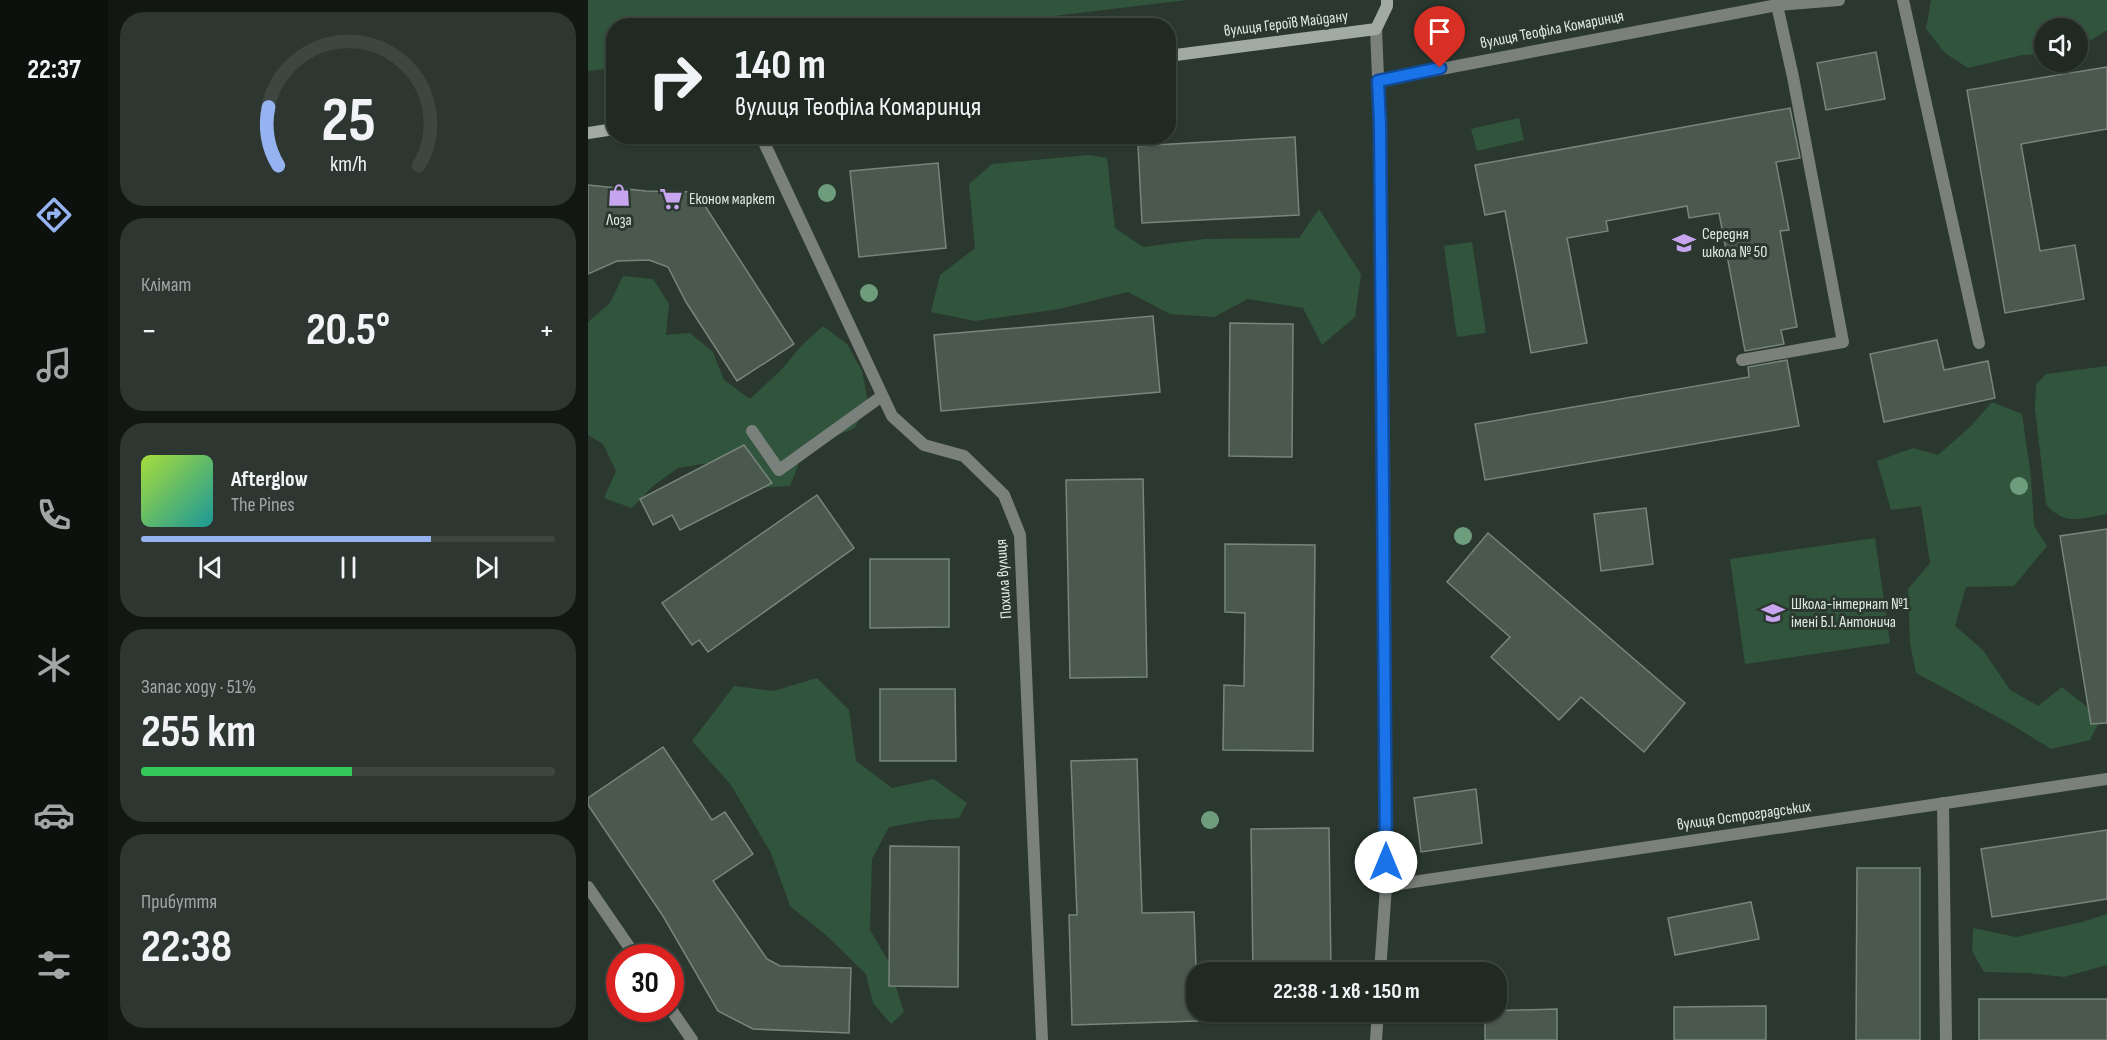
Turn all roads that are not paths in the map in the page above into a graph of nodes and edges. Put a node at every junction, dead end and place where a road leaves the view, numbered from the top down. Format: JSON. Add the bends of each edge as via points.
{"nodes":[{"id":1,"x":1387,"y":0,"type":"edge"},
{"id":2,"x":1839,"y":0,"type":"edge"},
{"id":3,"x":1903,"y":0,"type":"edge"},
{"id":4,"x":1777,"y":5,"type":"junction"},
{"id":5,"x":1376,"y":29,"type":"junction"},
{"id":6,"x":1176,"y":55,"type":"edge"},
{"id":7,"x":1378,"y":81,"type":"junction"},
{"id":8,"x":606,"y":131,"type":"edge"},
{"id":9,"x":588,"y":134,"type":"edge"},
{"id":10,"x":765,"y":144,"type":"edge"},
{"id":11,"x":1979,"y":343,"type":"dead end"},
{"id":12,"x":1742,"y":360,"type":"dead end"},
{"id":13,"x":882,"y":396,"type":"junction"},
{"id":14,"x":752,"y":431,"type":"dead end"},
{"id":15,"x":2107,"y":779,"type":"edge"},
{"id":16,"x":1943,"y":803,"type":"junction"},
{"id":17,"x":1386,"y":886,"type":"junction"},
{"id":18,"x":588,"y":887,"type":"edge"},
{"id":19,"x":627,"y":944,"type":"edge"},
{"id":20,"x":1381,"y":962,"type":"edge"},
{"id":21,"x":680,"y":1022,"type":"edge"},
{"id":22,"x":1377,"y":1022,"type":"edge"},
{"id":23,"x":692,"y":1040,"type":"edge"},
{"id":24,"x":1042,"y":1040,"type":"edge"},
{"id":25,"x":1376,"y":1040,"type":"edge"},
{"id":26,"x":1946,"y":1040,"type":"edge"}],
"edges":[{"from":1,"to":5,"type":"main road"},
{"from":2,"to":4,"type":"street","name":"вулиця Теофіла Комаринця"},
{"from":3,"to":11,"type":"street"},
{"from":4,"to":7,"type":"street","name":"вулиця Теофіла Комаринця"},
{"from":4,"to":12,"type":"street","via":[[1843,342]]},
{"from":5,"to":6,"type":"main road","name":"вулиця Героїв Майдану"},
{"from":5,"to":7,"type":"street"},
{"from":7,"to":17,"type":"street"},
{"from":8,"to":9,"type":"main road"},
{"from":10,"to":13,"type":"street","name":"Похила вулиця"},
{"from":13,"to":14,"type":"street","via":[[779,470]]},
{"from":13,"to":24,"type":"street","name":"Похила вулиця","via":[[892,416],[924,446],[964,456],[1004,495],[1020,535]]},
{"from":15,"to":16,"type":"street","name":"вулиця Остроградських"},
{"from":16,"to":17,"type":"street","name":"вулиця Остроградських"},
{"from":16,"to":26,"type":"street"},
{"from":17,"to":20,"type":"street"},
{"from":18,"to":19,"type":"street"},
{"from":21,"to":23,"type":"street"},
{"from":22,"to":25,"type":"street"}]}
